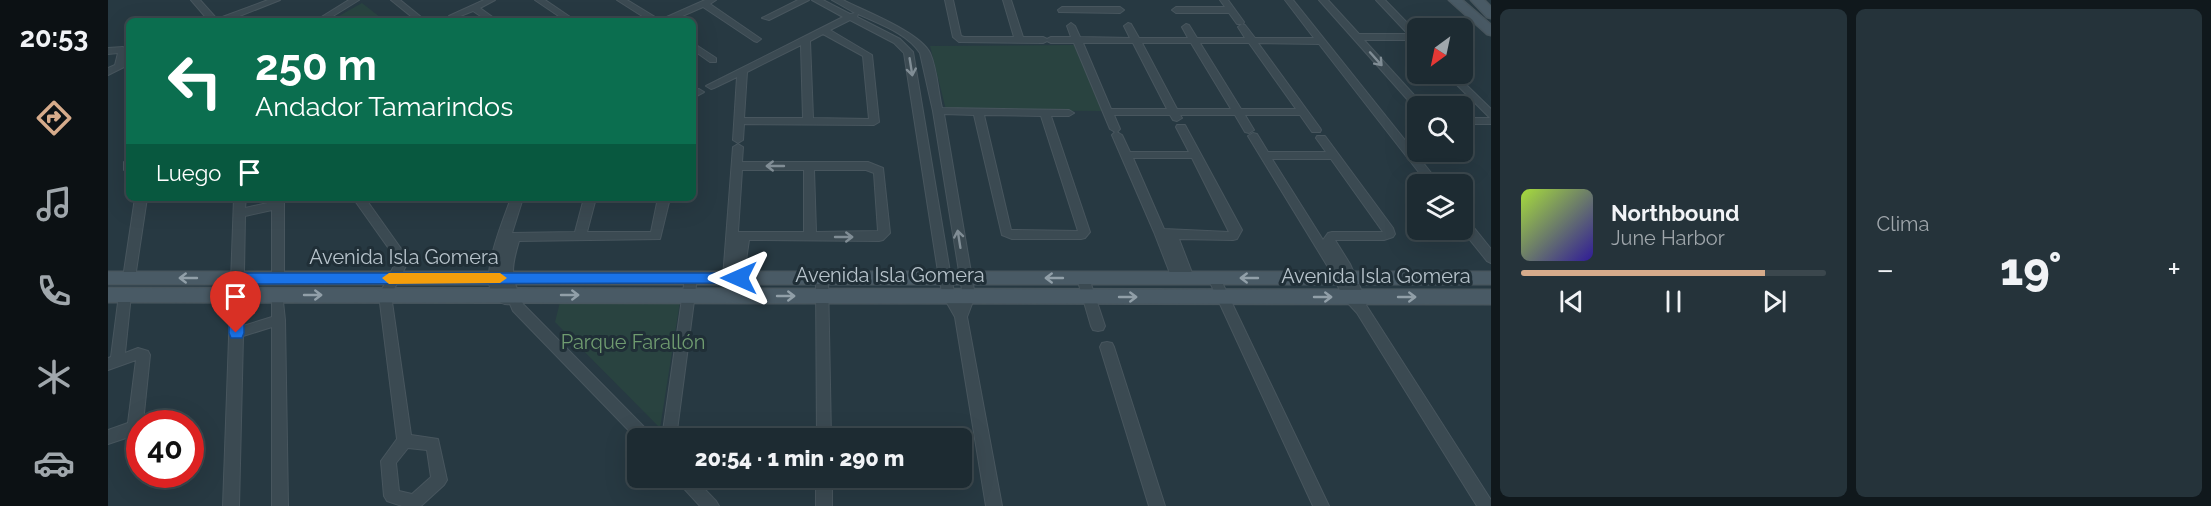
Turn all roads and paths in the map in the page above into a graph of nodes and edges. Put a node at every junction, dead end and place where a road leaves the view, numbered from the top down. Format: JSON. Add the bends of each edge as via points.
{"nodes":[{"id":1,"x":210,"y":0,"type":"edge"},
{"id":2,"x":276,"y":0,"type":"edge"},
{"id":3,"x":355,"y":0,"type":"edge"},
{"id":4,"x":395,"y":0,"type":"edge"},
{"id":5,"x":491,"y":0,"type":"edge"},
{"id":6,"x":539,"y":0,"type":"edge"},
{"id":7,"x":621,"y":0,"type":"edge"},
{"id":8,"x":805,"y":0,"type":"edge"},
{"id":9,"x":816,"y":0,"type":"edge"},
{"id":10,"x":836,"y":0,"type":"edge"},
{"id":11,"x":949,"y":0,"type":"edge"},
{"id":12,"x":1007,"y":0,"type":"edge"},
{"id":13,"x":1059,"y":0,"type":"edge"},
{"id":14,"x":1115,"y":0,"type":"edge"},
{"id":15,"x":1169,"y":0,"type":"edge"},
{"id":16,"x":1224,"y":0,"type":"edge"},
{"id":17,"x":1289,"y":0,"type":"edge"},
{"id":18,"x":1323,"y":0,"type":"edge"},
{"id":19,"x":1380,"y":0,"type":"edge"},
{"id":20,"x":1455,"y":0,"type":"edge"},
{"id":21,"x":1477,"y":0,"type":"edge"},
{"id":22,"x":196,"y":2,"type":"edge"},
{"id":23,"x":708,"y":2,"type":"edge"},
{"id":24,"x":474,"y":7,"type":"junction"},
{"id":25,"x":1062,"y":10,"type":"junction"},
{"id":26,"x":1120,"y":10,"type":"junction"},
{"id":27,"x":1176,"y":10,"type":"junction"},
{"id":28,"x":1231,"y":10,"type":"junction"},
{"id":29,"x":1491,"y":14,"type":"edge"},
{"id":30,"x":453,"y":16,"type":"dead end"},
{"id":31,"x":859,"y":16,"type":"junction"},
{"id":32,"x":211,"y":18,"type":"edge"},
{"id":33,"x":227,"y":18,"type":"edge"},
{"id":34,"x":324,"y":18,"type":"edge"},
{"id":35,"x":418,"y":18,"type":"edge"},
{"id":36,"x":490,"y":18,"type":"edge"},
{"id":37,"x":567,"y":18,"type":"edge"},
{"id":38,"x":651,"y":18,"type":"edge"},
{"id":39,"x":670,"y":18,"type":"edge"},
{"id":40,"x":766,"y":18,"type":"dead end"},
{"id":41,"x":1407,"y":29,"type":"edge"},
{"id":42,"x":1491,"y":31,"type":"edge"},
{"id":43,"x":827,"y":33,"type":"junction"},
{"id":44,"x":1356,"y":37,"type":"junction"},
{"id":45,"x":757,"y":39,"type":"dead end"},
{"id":46,"x":805,"y":39,"type":"junction"},
{"id":47,"x":1407,"y":39,"type":"edge"},
{"id":48,"x":1019,"y":40,"type":"junction"},
{"id":49,"x":1077,"y":40,"type":"junction"},
{"id":50,"x":1136,"y":40,"type":"junction"},
{"id":51,"x":1194,"y":40,"type":"junction"},
{"id":52,"x":1253,"y":42,"type":"junction"},
{"id":53,"x":1323,"y":43,"type":"junction"},
{"id":54,"x":696,"y":48,"type":"edge"},
{"id":55,"x":108,"y":51,"type":"edge"},
{"id":56,"x":713,"y":60,"type":"dead end"},
{"id":57,"x":742,"y":71,"type":"junction"},
{"id":58,"x":108,"y":72,"type":"edge"},
{"id":59,"x":1460,"y":84,"type":"edge"},
{"id":60,"x":711,"y":86,"type":"dead end"},
{"id":61,"x":1410,"y":96,"type":"edge"},
{"id":62,"x":1108,"y":112,"type":"junction"},
{"id":63,"x":1238,"y":112,"type":"junction"},
{"id":64,"x":1302,"y":112,"type":"junction"},
{"id":65,"x":1045,"y":113,"type":"junction"},
{"id":66,"x":1069,"y":113,"type":"dead end"},
{"id":67,"x":938,"y":114,"type":"junction"},
{"id":68,"x":980,"y":115,"type":"junction"},
{"id":69,"x":1491,"y":115,"type":"edge"},
{"id":70,"x":1178,"y":120,"type":"junction"},
{"id":71,"x":1473,"y":121,"type":"edge"},
{"id":72,"x":1491,"y":121,"type":"edge"},
{"id":73,"x":739,"y":122,"type":"junction"},
{"id":74,"x":808,"y":122,"type":"junction"},
{"id":75,"x":1126,"y":155,"type":"junction"},
{"id":76,"x":1196,"y":155,"type":"junction"},
{"id":77,"x":1265,"y":155,"type":"junction"},
{"id":78,"x":1334,"y":156,"type":"junction"},
{"id":79,"x":737,"y":166,"type":"junction"},
{"id":80,"x":809,"y":166,"type":"junction"},
{"id":81,"x":1426,"y":174,"type":"edge"},
{"id":82,"x":140,"y":201,"type":"edge"},
{"id":83,"x":240,"y":201,"type":"edge"},
{"id":84,"x":361,"y":201,"type":"edge"},
{"id":85,"x":516,"y":201,"type":"edge"},
{"id":86,"x":589,"y":201,"type":"edge"},
{"id":87,"x":663,"y":201,"type":"edge"},
{"id":88,"x":278,"y":202,"type":"edge"},
{"id":89,"x":239,"y":213,"type":"junction"},
{"id":90,"x":1164,"y":235,"type":"junction"},
{"id":91,"x":1473,"y":235,"type":"edge"},
{"id":92,"x":738,"y":236,"type":"junction"},
{"id":93,"x":509,"y":237,"type":"junction"},
{"id":94,"x":580,"y":237,"type":"junction"},
{"id":95,"x":810,"y":237,"type":"junction"},
{"id":96,"x":1491,"y":258,"type":"edge"},
{"id":97,"x":108,"y":278,"type":"edge"},
{"id":98,"x":394,"y":278,"type":"junction"},
{"id":99,"x":500,"y":278,"type":"junction"},
{"id":100,"x":691,"y":278,"type":"junction"},
{"id":101,"x":734,"y":278,"type":"junction"},
{"id":102,"x":822,"y":278,"type":"junction"},
{"id":103,"x":945,"y":278,"type":"junction"},
{"id":104,"x":965,"y":278,"type":"junction"},
{"id":105,"x":1083,"y":278,"type":"junction"},
{"id":106,"x":1183,"y":278,"type":"junction"},
{"id":107,"x":1214,"y":278,"type":"junction"},
{"id":108,"x":1345,"y":278,"type":"junction"},
{"id":109,"x":1491,"y":278,"type":"edge"},
{"id":110,"x":237,"y":287,"type":"junction"},
{"id":111,"x":278,"y":287,"type":"junction"},
{"id":112,"x":121,"y":289,"type":"edge"},
{"id":113,"x":385,"y":295,"type":"junction"},
{"id":114,"x":689,"y":296,"type":"junction"},
{"id":115,"x":822,"y":296,"type":"junction"},
{"id":116,"x":949,"y":296,"type":"junction"},
{"id":117,"x":969,"y":296,"type":"junction"},
{"id":118,"x":1089,"y":296,"type":"junction"},
{"id":119,"x":1223,"y":297,"type":"junction"},
{"id":120,"x":1491,"y":297,"type":"edge"},
{"id":121,"x":510,"y":299,"type":"junction"},
{"id":122,"x":1357,"y":301,"type":"junction"},
{"id":123,"x":961,"y":317,"type":"junction"},
{"id":124,"x":279,"y":320,"type":"junction"},
{"id":125,"x":1098,"y":326,"type":"dead end"},
{"id":126,"x":236,"y":333,"type":"junction"},
{"id":127,"x":1107,"y":348,"type":"dead end"},
{"id":128,"x":112,"y":362,"type":"edge"},
{"id":129,"x":635,"y":428,"type":"edge"},
{"id":130,"x":670,"y":428,"type":"edge"},
{"id":131,"x":824,"y":428,"type":"edge"},
{"id":132,"x":108,"y":437,"type":"edge"},
{"id":133,"x":405,"y":441,"type":"junction"},
{"id":134,"x":694,"y":488,"type":"edge"},
{"id":135,"x":824,"y":488,"type":"edge"},
{"id":136,"x":414,"y":504,"type":"edge"},
{"id":137,"x":231,"y":506,"type":"edge"},
{"id":138,"x":280,"y":506,"type":"edge"},
{"id":139,"x":711,"y":506,"type":"edge"},
{"id":140,"x":824,"y":506,"type":"edge"},
{"id":141,"x":994,"y":506,"type":"edge"},
{"id":142,"x":1157,"y":506,"type":"edge"},
{"id":143,"x":1321,"y":506,"type":"edge"},
{"id":144,"x":1486,"y":506,"type":"edge"}],
"edges":[{"from":1,"to":22,"type":"street"},
{"from":2,"to":33,"type":"street"},
{"from":3,"to":34,"type":"street"},
{"from":4,"to":35,"type":"street"},
{"from":5,"to":24,"type":"street"},
{"from":6,"to":37,"type":"street"},
{"from":7,"to":38,"type":"street"},
{"from":8,"to":40,"type":"street"},
{"from":9,"to":31,"type":"street"},
{"from":10,"to":31,"type":"street"},
{"from":11,"to":48,"type":"street","via":[[959,39]]},
{"from":12,"to":48,"type":"street"},
{"from":13,"to":25,"type":"street"},
{"from":14,"to":26,"type":"street"},
{"from":15,"to":27,"type":"street"},
{"from":16,"to":28,"type":"street"},
{"from":17,"to":53,"type":"street"},
{"from":18,"to":44,"type":"street"},
{"from":19,"to":41,"type":"street"},
{"from":20,"to":42,"type":"street"},
{"from":21,"to":29,"type":"street"},
{"from":22,"to":32,"type":"street"},
{"from":23,"to":39,"type":"street"},
{"from":23,"to":45,"type":"street"},
{"from":24,"to":30,"type":"street"},
{"from":24,"to":36,"type":"street"},
{"from":25,"to":26,"type":"street"},
{"from":25,"to":49,"type":"street"},
{"from":26,"to":50,"type":"street"},
{"from":27,"to":28,"type":"street"},
{"from":27,"to":51,"type":"street"},
{"from":28,"to":52,"type":"street"},
{"from":31,"to":43,"type":"street"},
{"from":31,"to":67,"type":"street","via":[[907,35],[919,44],[925,53]]},
{"from":31,"to":103,"type":"street","one_way":true,"via":[[908,52]]},
{"from":43,"to":46,"type":"street"},
{"from":43,"to":74,"type":"street","via":[[867,55],[875,121]]},
{"from":44,"to":47,"type":"street"},
{"from":44,"to":61,"type":"street","one_way":true},
{"from":46,"to":57,"type":"street"},
{"from":46,"to":74,"type":"street"},
{"from":48,"to":49,"type":"street"},
{"from":49,"to":50,"type":"street"},
{"from":49,"to":62,"type":"street"},
{"from":50,"to":51,"type":"street"},
{"from":50,"to":70,"type":"street"},
{"from":51,"to":52,"type":"street"},
{"from":51,"to":63,"type":"street"},
{"from":52,"to":53,"type":"street"},
{"from":52,"to":64,"type":"street"},
{"from":53,"to":81,"type":"street"},
{"from":54,"to":56,"type":"street"},
{"from":55,"to":58,"type":"street","via":[[123,50],[120,68]]},
{"from":57,"to":60,"type":"street"},
{"from":57,"to":73,"type":"street"},
{"from":59,"to":69,"type":"street"},
{"from":62,"to":70,"type":"street"},
{"from":62,"to":75,"type":"street"},
{"from":63,"to":64,"type":"street"},
{"from":63,"to":70,"type":"street"},
{"from":63,"to":77,"type":"street"},
{"from":64,"to":78,"type":"street"},
{"from":65,"to":66,"type":"street"},
{"from":65,"to":68,"type":"street"},
{"from":65,"to":68,"type":"street","via":[[1082,235],[1006,232]]},
{"from":67,"to":68,"type":"street"},
{"from":104,"to":67,"type":"street","one_way":true},
{"from":70,"to":76,"type":"street"},
{"from":71,"to":72,"type":"street"},
{"from":73,"to":74,"type":"street"},
{"from":73,"to":79,"type":"street"},
{"from":75,"to":76,"type":"street"},
{"from":75,"to":90,"type":"street"},
{"from":76,"to":90,"type":"street","via":[[1236,234]]},
{"from":77,"to":78,"type":"street"},
{"from":77,"to":108,"type":"street"},
{"from":78,"to":108,"type":"street","via":[[1389,231],[1384,236],[1332,236],[1329,240]]},
{"from":80,"to":79,"type":"street","one_way":true},
{"from":79,"to":92,"type":"street"},
{"from":80,"to":95,"type":"street"},
{"from":95,"to":80,"type":"street","one_way":true,"via":[[879,237],[884,233],[877,170],[868,166]]},
{"from":82,"to":112,"type":"street"},
{"from":83,"to":89,"type":"street"},
{"from":84,"to":98,"type":"street","via":[[403,260]]},
{"from":85,"to":93,"type":"street"},
{"from":86,"to":94,"type":"street"},
{"from":87,"to":94,"type":"street","via":[[656,236]]},
{"from":88,"to":89,"type":"street"},
{"from":88,"to":111,"type":"street"},
{"from":89,"to":110,"type":"street"},
{"from":90,"to":106,"type":"street"},
{"from":91,"to":96,"type":"street"},
{"from":92,"to":95,"type":"street"},
{"from":92,"to":101,"type":"street"},
{"from":93,"to":94,"type":"street"},
{"from":93,"to":99,"type":"street"},
{"from":97,"to":112,"type":"street","name":"Avenida Isla Gomera"},
{"from":98,"to":99,"type":"street","name":"Avenida Isla Gomera"},
{"from":98,"to":111,"type":"street","name":"Avenida Isla Gomera"},
{"from":98,"to":113,"type":"street"},
{"from":99,"to":100,"type":"street","name":"Avenida Isla Gomera"},
{"from":99,"to":121,"type":"street"},
{"from":100,"to":101,"type":"street","name":"Avenida Isla Gomera"},
{"from":100,"to":114,"type":"street"},
{"from":101,"to":102,"type":"street","name":"Avenida Isla Gomera"},
{"from":102,"to":103,"type":"street","name":"Avenida Isla Gomera"},
{"from":102,"to":115,"type":"street"},
{"from":103,"to":104,"type":"street","name":"Avenida Isla Gomera"},
{"from":103,"to":116,"type":"street"},
{"from":105,"to":104,"type":"street","name":"Avenida Isla Gomera","one_way":true},
{"from":104,"to":117,"type":"street"},
{"from":105,"to":106,"type":"street","name":"Avenida Isla Gomera"},
{"from":105,"to":118,"type":"street"},
{"from":106,"to":107,"type":"street","name":"Avenida Isla Gomera"},
{"from":108,"to":107,"type":"street","name":"Avenida Isla Gomera","one_way":true},
{"from":107,"to":119,"type":"street"},
{"from":108,"to":109,"type":"street","name":"Avenida Isla Gomera"},
{"from":108,"to":122,"type":"street"},
{"from":110,"to":111,"type":"street","name":"Avenida Isla Gomera"},
{"from":110,"to":112,"type":"street","name":"Avenida Isla Gomera"},
{"from":110,"to":126,"type":"street"},
{"from":111,"to":113,"type":"street","name":"Avenida Isla Gomera","one_way":true},
{"from":111,"to":124,"type":"street"},
{"from":112,"to":128,"type":"street"},
{"from":113,"to":121,"type":"street","name":"Avenida Isla Gomera"},
{"from":113,"to":133,"type":"street"},
{"from":114,"to":115,"type":"street","name":"Avenida Isla Gomera","one_way":true},
{"from":121,"to":114,"type":"street","name":"Avenida Isla Gomera","one_way":true},
{"from":114,"to":130,"type":"street"},
{"from":115,"to":116,"type":"street","name":"Avenida Isla Gomera"},
{"from":115,"to":131,"type":"street"},
{"from":116,"to":117,"type":"street","name":"Avenida Isla Gomera"},
{"from":116,"to":123,"type":"street"},
{"from":117,"to":118,"type":"street","name":"Avenida Isla Gomera"},
{"from":117,"to":123,"type":"street"},
{"from":118,"to":119,"type":"street","name":"Avenida Isla Gomera","one_way":true},
{"from":118,"to":125,"type":"street"},
{"from":119,"to":122,"type":"street","name":"Avenida Isla Gomera","one_way":true},
{"from":119,"to":143,"type":"street"},
{"from":122,"to":120,"type":"street","name":"Avenida Isla Gomera","one_way":true},
{"from":121,"to":129,"type":"street"},
{"from":122,"to":144,"type":"street"},
{"from":123,"to":141,"type":"street"},
{"from":124,"to":126,"type":"street"},
{"from":124,"to":138,"type":"street"},
{"from":126,"to":137,"type":"street"},
{"from":127,"to":142,"type":"street"},
{"from":128,"to":132,"type":"street","via":[[143,355],[135,426]]},
{"from":133,"to":136,"type":"street","via":[[388,461],[392,496]]},
{"from":133,"to":136,"type":"street","via":[[433,444],[439,480]]},
{"from":134,"to":139,"type":"street"},
{"from":135,"to":140,"type":"street"}]}
